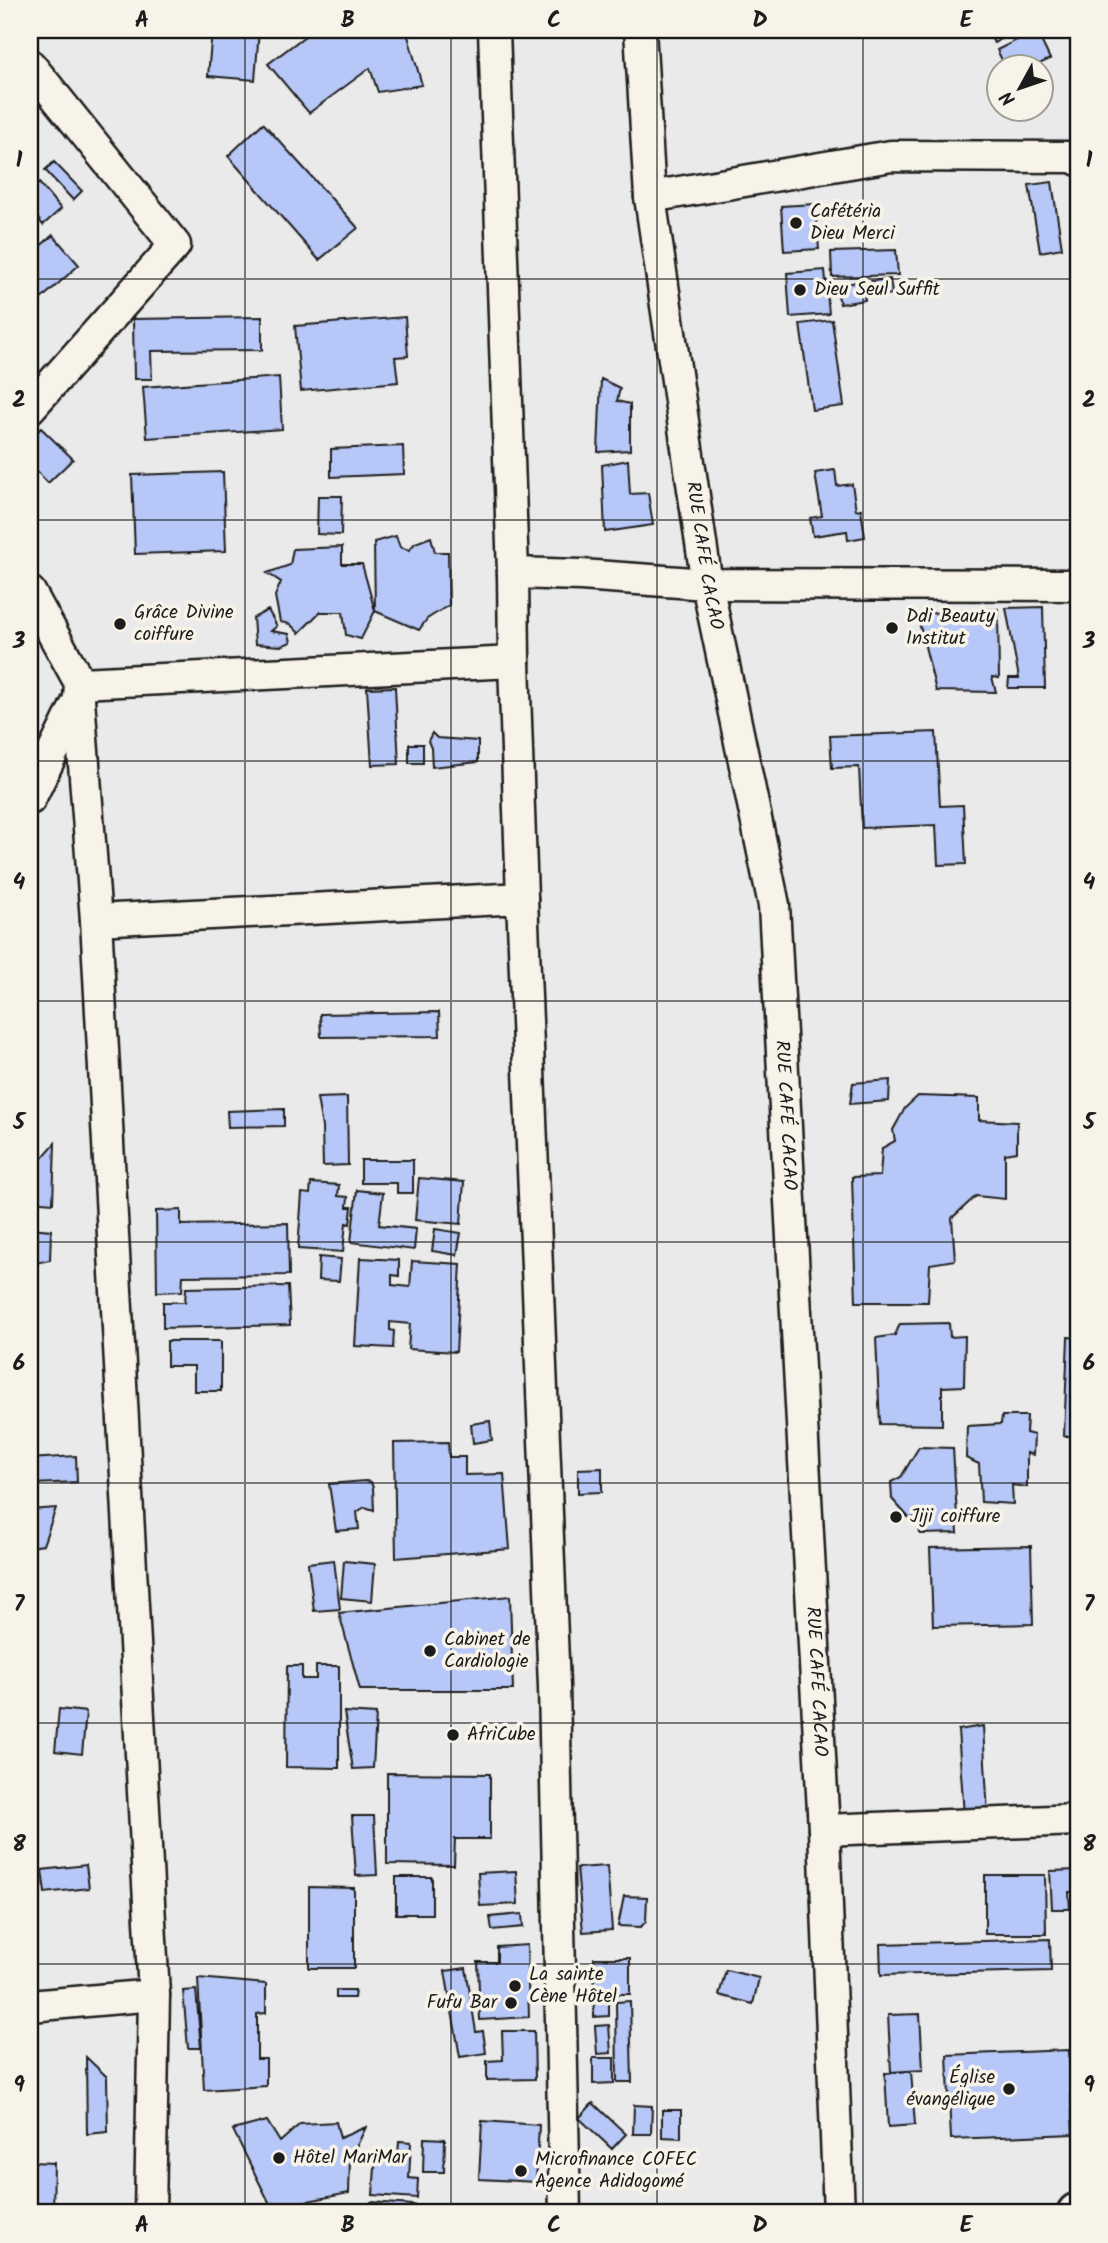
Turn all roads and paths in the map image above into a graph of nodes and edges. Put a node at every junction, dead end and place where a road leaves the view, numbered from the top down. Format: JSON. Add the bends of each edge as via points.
{"nodes":[{"id":1,"x":494,"y":30,"type":"edge"},
{"id":2,"x":640,"y":30,"type":"edge"},
{"id":3,"x":30,"y":65,"type":"edge"},
{"id":4,"x":1078,"y":160,"type":"edge"},
{"id":5,"x":650,"y":197,"type":"junction"},
{"id":6,"x":30,"y":408,"type":"edge"},
{"id":7,"x":513,"y":573,"type":"junction"},
{"id":8,"x":708,"y":584,"type":"junction"},
{"id":9,"x":1078,"y":585,"type":"edge"},
{"id":10,"x":30,"y":592,"type":"edge"},
{"id":11,"x":514,"y":663,"type":"junction"},
{"id":12,"x":80,"y":691,"type":"junction"},
{"id":13,"x":30,"y":799,"type":"edge"},
{"id":14,"x":522,"y":898,"type":"junction"},
{"id":15,"x":96,"y":920,"type":"junction"},
{"id":16,"x":1078,"y":1820,"type":"edge"},
{"id":17,"x":824,"y":1830,"type":"junction"},
{"id":18,"x":154,"y":1995,"type":"junction"},
{"id":19,"x":30,"y":2006,"type":"edge"},
{"id":20,"x":150,"y":2213,"type":"edge"},
{"id":21,"x":565,"y":2213,"type":"edge"},
{"id":22,"x":839,"y":2213,"type":"edge"}],
"edges":[{"from":1,"to":7,"type":"street"},
{"from":2,"to":5,"type":"street","name":"RUE CAFÉ CACAO"},
{"from":3,"to":6,"type":"street","via":[[175,244]]},
{"from":4,"to":5,"type":"street","via":[[891,156]]},
{"from":5,"to":8,"type":"street","name":"RUE CAFÉ CACAO"},
{"from":7,"to":8,"type":"street"},
{"from":7,"to":11,"type":"street"},
{"from":8,"to":9,"type":"street"},
{"from":8,"to":17,"type":"street","name":"RUE CAFÉ CACAO","via":[[774,905]]},
{"from":10,"to":12,"type":"street"},
{"from":11,"to":12,"type":"street"},
{"from":11,"to":14,"type":"street"},
{"from":12,"to":13,"type":"street"},
{"from":12,"to":15,"type":"street"},
{"from":14,"to":15,"type":"street"},
{"from":14,"to":21,"type":"street","via":[[554,1686]]},
{"from":15,"to":18,"type":"street"},
{"from":16,"to":17,"type":"street"},
{"from":17,"to":22,"type":"street","name":"RUE CAFÉ CACAO"},
{"from":18,"to":19,"type":"street"},
{"from":18,"to":20,"type":"street"}]}
